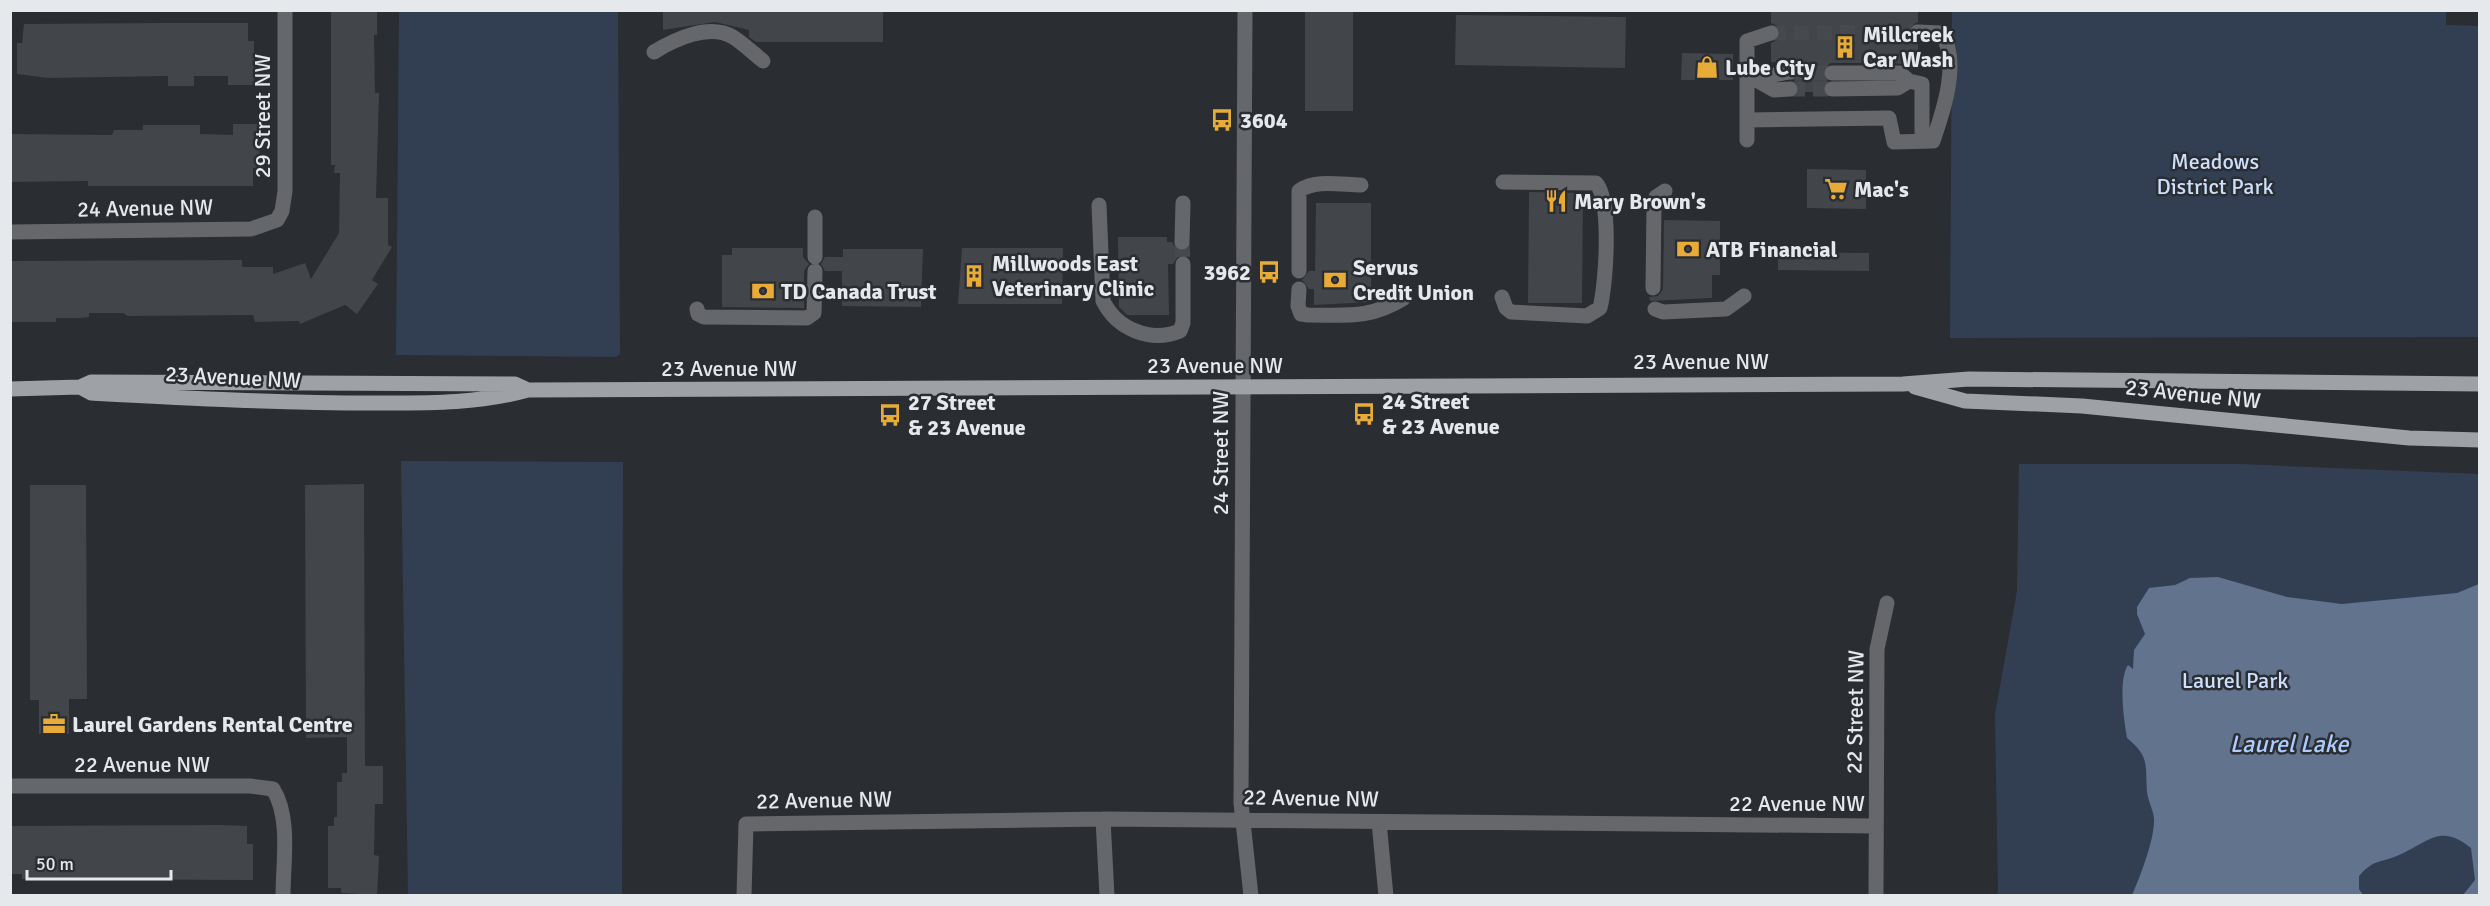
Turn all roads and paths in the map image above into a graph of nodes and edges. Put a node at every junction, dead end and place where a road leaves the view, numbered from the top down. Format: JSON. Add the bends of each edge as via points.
{"nodes":[{"id":1,"x":285,"y":10,"type":"edge"},
{"id":2,"x":1245,"y":10,"type":"edge"},
{"id":3,"x":1918,"y":32,"type":"tunnel mouth"},
{"id":4,"x":1771,"y":33,"type":"tunnel mouth"},
{"id":5,"x":654,"y":52,"type":"dead end"},
{"id":6,"x":763,"y":61,"type":"dead end"},
{"id":7,"x":1791,"y":72,"type":"tunnel mouth"},
{"id":8,"x":1832,"y":73,"type":"tunnel mouth"},
{"id":9,"x":1752,"y":81,"type":"junction"},
{"id":10,"x":1909,"y":81,"type":"junction"},
{"id":11,"x":1791,"y":89,"type":"tunnel mouth"},
{"id":12,"x":1832,"y":89,"type":"tunnel mouth"},
{"id":13,"x":1747,"y":120,"type":"junction"},
{"id":14,"x":1747,"y":140,"type":"dead end"},
{"id":15,"x":1922,"y":141,"type":"junction"},
{"id":16,"x":1503,"y":182,"type":"dead end"},
{"id":17,"x":1361,"y":185,"type":"dead end"},
{"id":18,"x":1665,"y":191,"type":"dead end"},
{"id":19,"x":1183,"y":203,"type":"dead end"},
{"id":20,"x":1099,"y":205,"type":"dead end"},
{"id":21,"x":815,"y":217,"type":"dead end"},
{"id":22,"x":278,"y":220,"type":"joint"},
{"id":23,"x":10,"y":232,"type":"edge"},
{"id":24,"x":1182,"y":242,"type":"tunnel mouth"},
{"id":25,"x":1182,"y":264,"type":"tunnel mouth"},
{"id":26,"x":1299,"y":271,"type":"dead end"},
{"id":27,"x":1653,"y":288,"type":"dead end"},
{"id":28,"x":1299,"y":289,"type":"dead end"},
{"id":29,"x":1744,"y":296,"type":"dead end"},
{"id":30,"x":1502,"y":297,"type":"dead end"},
{"id":31,"x":1404,"y":298,"type":"dead end"},
{"id":32,"x":697,"y":309,"type":"dead end"},
{"id":33,"x":1655,"y":309,"type":"dead end"},
{"id":34,"x":1903,"y":384,"type":"junction"},
{"id":35,"x":2480,"y":384,"type":"edge"},
{"id":36,"x":1243,"y":387,"type":"junction"},
{"id":37,"x":10,"y":389,"type":"edge"},
{"id":38,"x":2480,"y":436,"type":"edge"},
{"id":39,"x":2447,"y":440,"type":"junction"},
{"id":40,"x":2480,"y":440,"type":"edge"},
{"id":41,"x":1887,"y":603,"type":"dead end"},
{"id":42,"x":10,"y":786,"type":"edge"},
{"id":43,"x":1103,"y":819,"type":"junction"},
{"id":44,"x":1242,"y":820,"type":"junction"},
{"id":45,"x":1378,"y":822,"type":"junction"},
{"id":46,"x":1876,"y":826,"type":"junction"},
{"id":47,"x":283,"y":896,"type":"edge"},
{"id":48,"x":744,"y":896,"type":"edge"},
{"id":49,"x":1107,"y":896,"type":"edge"},
{"id":50,"x":1251,"y":896,"type":"edge"},
{"id":51,"x":1386,"y":896,"type":"edge"},
{"id":52,"x":1876,"y":896,"type":"edge"}],
"edges":[{"from":1,"to":22,"type":"street","name":"29 Street NW","via":[[285,191]]},
{"from":2,"to":36,"type":"street","name":"24 Street NW"},
{"from":3,"to":15,"type":"street","via":[[1941,33],[1948,42],[1948,99],[1933,141]]},
{"from":4,"to":9,"type":"street","via":[[1747,41]]},
{"from":5,"to":6,"type":"street","via":[[684,35],[723,33]]},
{"from":7,"to":9,"type":"street"},
{"from":8,"to":10,"type":"street","via":[[1900,74]]},
{"from":9,"to":11,"type":"street","via":[[1774,90]]},
{"from":9,"to":13,"type":"street"},
{"from":10,"to":12,"type":"street","via":[[1898,88]]},
{"from":10,"to":15,"type":"street","via":[[1922,84]]},
{"from":13,"to":14,"type":"street"},
{"from":13,"to":15,"type":"street","via":[[1889,118],[1894,142]]},
{"from":16,"to":30,"type":"street","via":[[1596,183],[1604,198],[1604,290],[1600,308],[1587,316],[1511,312]]},
{"from":17,"to":26,"type":"street","via":[[1311,185],[1299,191]]},
{"from":18,"to":27,"type":"street","via":[[1656,197],[1654,206]]},
{"from":19,"to":24,"type":"street"},
{"from":20,"to":25,"type":"street","via":[[1103,301],[1126,328],[1140,333],[1180,331]]},
{"from":21,"to":32,"type":"street","via":[[814,313],[807,318],[704,317]]},
{"from":22,"to":23,"type":"street","name":"24 Avenue NW","via":[[251,229]]},
{"from":28,"to":31,"type":"street","via":[[1298,306],[1301,314],[1308,315],[1367,315]]},
{"from":29,"to":33,"type":"street","via":[[1726,309]]},
{"from":34,"to":35,"type":"main road","name":"23 Avenue NW","via":[[1969,379]]},
{"from":34,"to":36,"type":"main road","name":"23 Avenue NW"},
{"from":34,"to":39,"type":"main road","name":"23 Avenue NW","via":[[1965,401],[2082,406]]},
{"from":36,"to":37,"type":"main road","name":"23 Avenue NW","via":[[528,390],[515,384],[91,382],[80,387]]},
{"from":36,"to":44,"type":"street","name":"24 Street NW"},
{"from":38,"to":39,"type":"main road"},
{"from":39,"to":40,"type":"main road","name":"23 Avenue NW"},
{"from":41,"to":46,"type":"street","name":"22 Street NW","via":[[1877,649]]},
{"from":42,"to":47,"type":"street","name":"22 Avenue NW","via":[[273,789],[283,817]]},
{"from":43,"to":44,"type":"street","name":"22 Avenue NW"},
{"from":43,"to":48,"type":"street","name":"22 Avenue NW","via":[[746,824]]},
{"from":43,"to":49,"type":"street"},
{"from":44,"to":45,"type":"street","name":"22 Avenue NW"},
{"from":44,"to":50,"type":"street","name":"24 Street NW"},
{"from":45,"to":46,"type":"street","name":"22 Avenue NW"},
{"from":45,"to":51,"type":"street"},
{"from":46,"to":52,"type":"street","name":"22 Street NW"}]}
